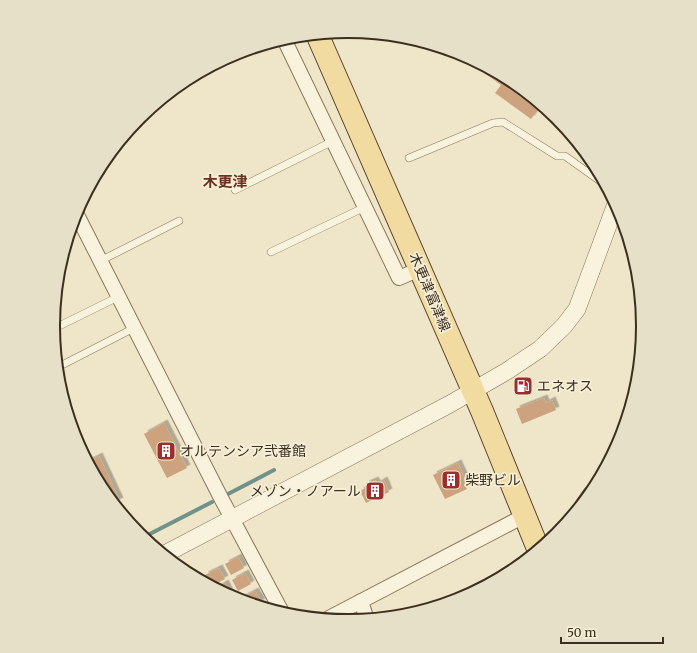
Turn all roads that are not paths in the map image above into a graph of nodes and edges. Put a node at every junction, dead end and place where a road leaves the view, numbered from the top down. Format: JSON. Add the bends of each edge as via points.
{"nodes":[{"id":1,"x":319,"y":40,"type":"edge"},
{"id":2,"x":287,"y":45,"type":"edge"},
{"id":3,"x":333,"y":141,"type":"junction"},
{"id":4,"x":409,"y":158,"type":"dead end"},
{"id":5,"x":595,"y":178,"type":"edge"},
{"id":6,"x":235,"y":190,"type":"dead end"},
{"id":7,"x":365,"y":207,"type":"junction"},
{"id":8,"x":613,"y":212,"type":"edge"},
{"id":9,"x":179,"y":221,"type":"dead end"},
{"id":10,"x":80,"y":222,"type":"edge"},
{"id":11,"x":271,"y":252,"type":"dead end"},
{"id":12,"x":100,"y":261,"type":"junction"},
{"id":13,"x":420,"y":269,"type":"junction"},
{"id":14,"x":118,"y":297,"type":"junction"},
{"id":15,"x":60,"y":326,"type":"edge"},
{"id":16,"x":134,"y":328,"type":"junction"},
{"id":17,"x":64,"y":364,"type":"dead end"},
{"id":18,"x":473,"y":390,"type":"junction"},
{"id":19,"x":524,"y":516,"type":"junction"},
{"id":20,"x":233,"y":520,"type":"junction"},
{"id":21,"x":536,"y":546,"type":"edge"},
{"id":22,"x":169,"y":552,"type":"edge"},
{"id":23,"x":361,"y":601,"type":"junction"},
{"id":24,"x":280,"y":606,"type":"edge"},
{"id":25,"x":336,"y":614,"type":"edge"},
{"id":26,"x":366,"y":614,"type":"edge"}],
"edges":[{"from":1,"to":13,"type":"main road","name":"木更津富津線"},
{"from":2,"to":3,"type":"street"},
{"from":3,"to":6,"type":"lane"},
{"from":3,"to":7,"type":"street"},
{"from":4,"to":5,"type":"lane","via":[[493,123],[503,122],[556,156],[565,156]]},
{"from":7,"to":11,"type":"lane"},
{"from":7,"to":13,"type":"street","via":[[399,278]]},
{"from":8,"to":18,"type":"street","via":[[586,287],[571,318],[540,348]]},
{"from":9,"to":12,"type":"lane"},
{"from":10,"to":12,"type":"street"},
{"from":12,"to":14,"type":"street"},
{"from":13,"to":18,"type":"main road","name":"木更津富津線"},
{"from":14,"to":15,"type":"lane"},
{"from":14,"to":16,"type":"street"},
{"from":16,"to":17,"type":"lane"},
{"from":16,"to":20,"type":"street"},
{"from":18,"to":19,"type":"main road","name":"木更津富津線"},
{"from":18,"to":20,"type":"street"},
{"from":19,"to":21,"type":"main road","name":"木更津富津線"},
{"from":19,"to":23,"type":"street"},
{"from":20,"to":22,"type":"street"},
{"from":20,"to":24,"type":"street"},
{"from":23,"to":25,"type":"street"},
{"from":23,"to":26,"type":"street"}]}
